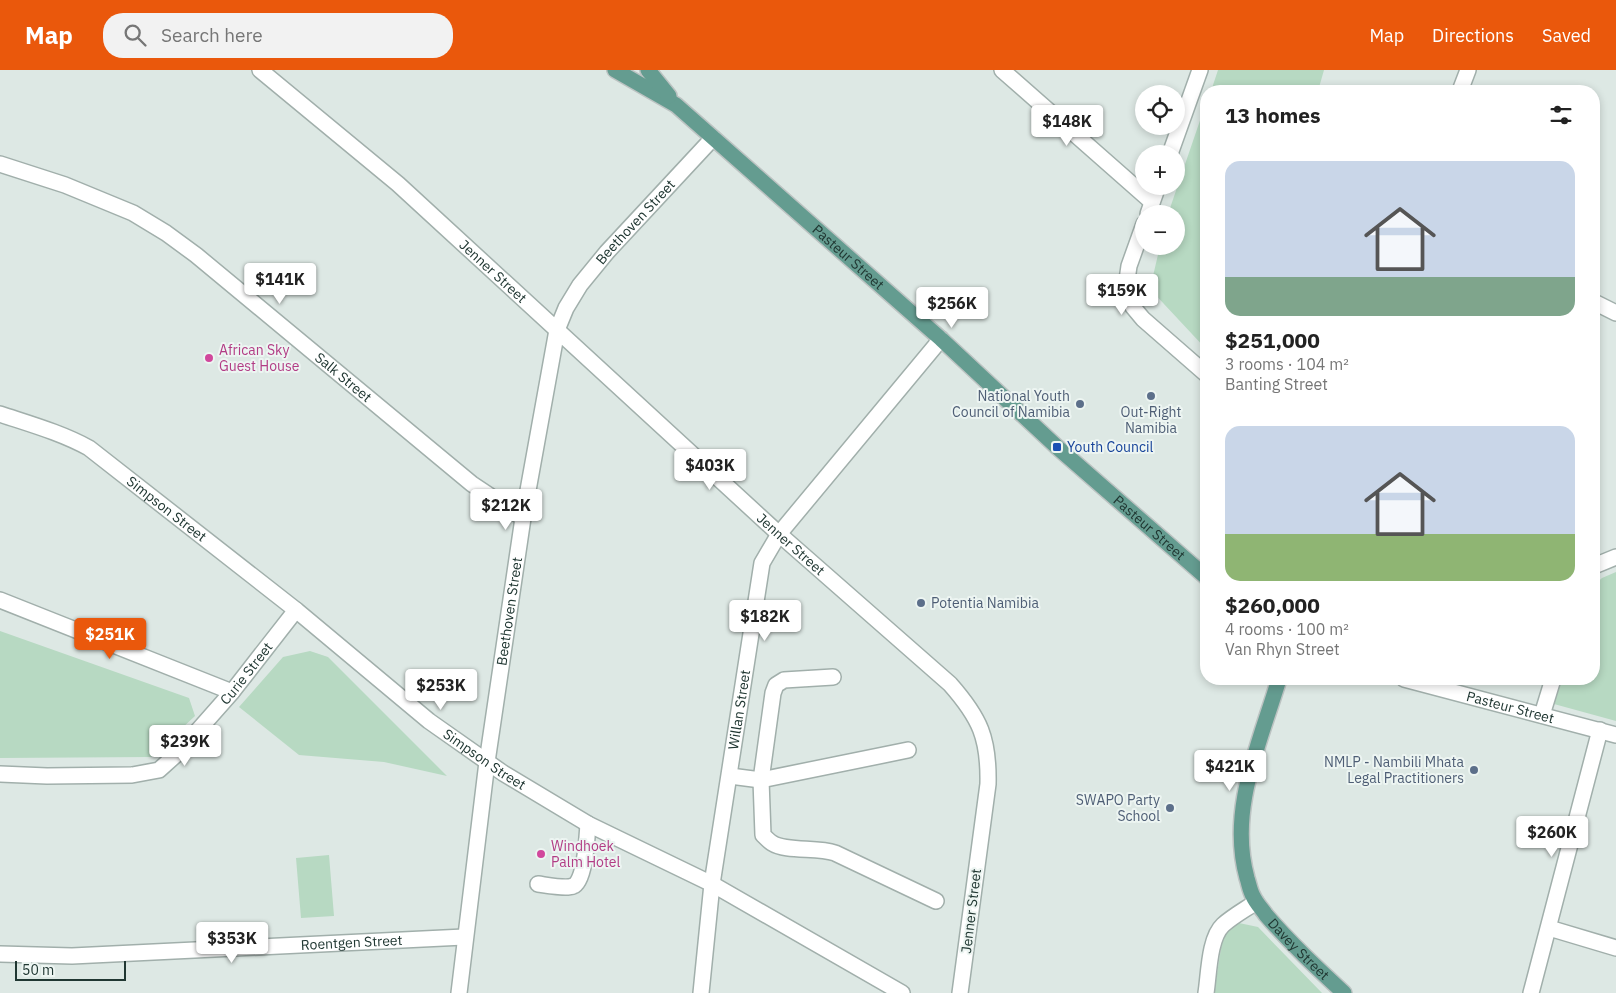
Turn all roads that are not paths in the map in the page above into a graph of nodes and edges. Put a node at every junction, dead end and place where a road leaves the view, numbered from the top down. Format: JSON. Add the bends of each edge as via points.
{"nodes":[{"id":1,"x":260,"y":70,"type":"edge"},
{"id":2,"x":615,"y":70,"type":"edge"},
{"id":3,"x":648,"y":70,"type":"edge"},
{"id":4,"x":1002,"y":70,"type":"edge"},
{"id":5,"x":1200,"y":70,"type":"edge"},
{"id":6,"x":1468,"y":70,"type":"edge"},
{"id":7,"x":1462,"y":85,"type":"edge"},
{"id":8,"x":676,"y":105,"type":"junction"},
{"id":9,"x":714,"y":138,"type":"junction"},
{"id":10,"x":1173,"y":145,"type":"edge"},
{"id":11,"x":0,"y":164,"type":"edge"},
{"id":12,"x":1147,"y":205,"type":"edge"},
{"id":13,"x":1135,"y":248,"type":"edge"},
{"id":14,"x":1600,"y":305,"type":"edge"},
{"id":15,"x":1616,"y":313,"type":"edge"},
{"id":16,"x":557,"y":330,"type":"junction"},
{"id":17,"x":941,"y":339,"type":"junction"},
{"id":18,"x":1200,"y":369,"type":"edge"},
{"id":19,"x":0,"y":414,"type":"edge"},
{"id":20,"x":523,"y":518,"type":"junction"},
{"id":21,"x":779,"y":534,"type":"junction"},
{"id":22,"x":1616,"y":557,"type":"edge"},
{"id":23,"x":1600,"y":564,"type":"edge"},
{"id":24,"x":1200,"y":572,"type":"edge"},
{"id":25,"x":0,"y":600,"type":"edge"},
{"id":26,"x":296,"y":610,"type":"junction"},
{"id":27,"x":833,"y":677,"type":"dead end"},
{"id":28,"x":1277,"y":685,"type":"edge"},
{"id":29,"x":1426,"y":685,"type":"edge"},
{"id":30,"x":1551,"y":685,"type":"edge"},
{"id":31,"x":232,"y":692,"type":"junction"},
{"id":32,"x":1542,"y":716,"type":"junction"},
{"id":33,"x":1600,"y":730,"type":"junction"},
{"id":34,"x":1616,"y":735,"type":"edge"},
{"id":35,"x":908,"y":750,"type":"dead end"},
{"id":36,"x":487,"y":762,"type":"junction"},
{"id":37,"x":0,"y":774,"type":"edge"},
{"id":38,"x":730,"y":776,"type":"junction"},
{"id":39,"x":761,"y":780,"type":"junction"},
{"id":40,"x":588,"y":824,"type":"junction"},
{"id":41,"x":538,"y":884,"type":"dead end"},
{"id":42,"x":712,"y":884,"type":"junction"},
{"id":43,"x":936,"y":901,"type":"dead end"},
{"id":44,"x":1256,"y":902,"type":"junction"},
{"id":45,"x":1549,"y":928,"type":"junction"},
{"id":46,"x":464,"y":936,"type":"junction"},
{"id":47,"x":1616,"y":948,"type":"edge"},
{"id":48,"x":0,"y":954,"type":"edge"},
{"id":49,"x":459,"y":993,"type":"edge"},
{"id":50,"x":701,"y":993,"type":"edge"},
{"id":51,"x":902,"y":993,"type":"edge"},
{"id":52,"x":960,"y":993,"type":"edge"},
{"id":53,"x":1206,"y":993,"type":"edge"},
{"id":54,"x":1344,"y":993,"type":"edge"},
{"id":55,"x":1531,"y":993,"type":"edge"}],
"edges":[{"from":1,"to":16,"type":"street","name":"Jenner Street","via":[[398,184]]},
{"from":2,"to":8,"type":"main road","name":"Pasteur Street"},
{"from":3,"to":8,"type":"main road"},
{"from":4,"to":12,"type":"street"},
{"from":5,"to":10,"type":"street"},
{"from":6,"to":7,"type":"street"},
{"from":8,"to":9,"type":"main road","name":"Pasteur Street"},
{"from":9,"to":16,"type":"street","name":"Beethoven Street","via":[[580,285]]},
{"from":9,"to":17,"type":"main road","name":"Pasteur Street"},
{"from":11,"to":20,"type":"street","name":"Salk Street","via":[[74,188],[133,213],[166,232],[472,484]]},
{"from":13,"to":18,"type":"street","via":[[1127,280],[1133,307]]},
{"from":14,"to":15,"type":"street"},
{"from":16,"to":20,"type":"street","name":"Beethoven Street"},
{"from":16,"to":21,"type":"street","name":"Jenner Street"},
{"from":17,"to":21,"type":"street","name":"Willan Street"},
{"from":17,"to":24,"type":"main road","name":"Pasteur Street","via":[[1057,447]]},
{"from":19,"to":26,"type":"street","name":"Simpson Street","via":[[89,448]]},
{"from":20,"to":36,"type":"street","name":"Beethoven Street"},
{"from":21,"to":38,"type":"street","name":"Willan Street","via":[[762,562]]},
{"from":21,"to":52,"type":"street","name":"Jenner Street","via":[[950,684],[983,732],[988,784]]},
{"from":22,"to":23,"type":"street"},
{"from":25,"to":31,"type":"street"},
{"from":26,"to":31,"type":"street","name":"Curie Street"},
{"from":26,"to":36,"type":"street","name":"Simpson Street","via":[[429,721]]},
{"from":27,"to":39,"type":"street","via":[[784,680],[776,684]]},
{"from":28,"to":44,"type":"main road","via":[[1243,804],[1241,850]]},
{"from":29,"to":32,"type":"street","name":"Pasteur Street"},
{"from":30,"to":32,"type":"street"},
{"from":31,"to":37,"type":"street","name":"Curie Street","via":[[159,770],[123,775]]},
{"from":32,"to":33,"type":"street","name":"Pasteur Street"},
{"from":33,"to":34,"type":"street","name":"Pasteur Street"},
{"from":33,"to":45,"type":"street"},
{"from":35,"to":39,"type":"street"},
{"from":36,"to":40,"type":"street","name":"Simpson Street"},
{"from":36,"to":46,"type":"street","name":"Beethoven Street"},
{"from":38,"to":39,"type":"street"},
{"from":38,"to":42,"type":"street","name":"Willan Street"},
{"from":39,"to":43,"type":"street","via":[[763,835],[771,843],[780,847],[835,853]]},
{"from":40,"to":41,"type":"street","via":[[578,883],[571,887]]},
{"from":40,"to":42,"type":"street","name":"Simpson Street"},
{"from":42,"to":50,"type":"street","name":"Willan Street"},
{"from":42,"to":51,"type":"street","name":"Simpson Street"},
{"from":44,"to":53,"type":"street","via":[[1224,924],[1218,932]]},
{"from":44,"to":54,"type":"main road","name":"Davey Street","via":[[1280,931]]},
{"from":45,"to":47,"type":"street"},
{"from":45,"to":55,"type":"street"},
{"from":46,"to":48,"type":"street","name":"Roentgen Street","via":[[72,956]]},
{"from":46,"to":49,"type":"street","name":"Beethoven Street"}]}
